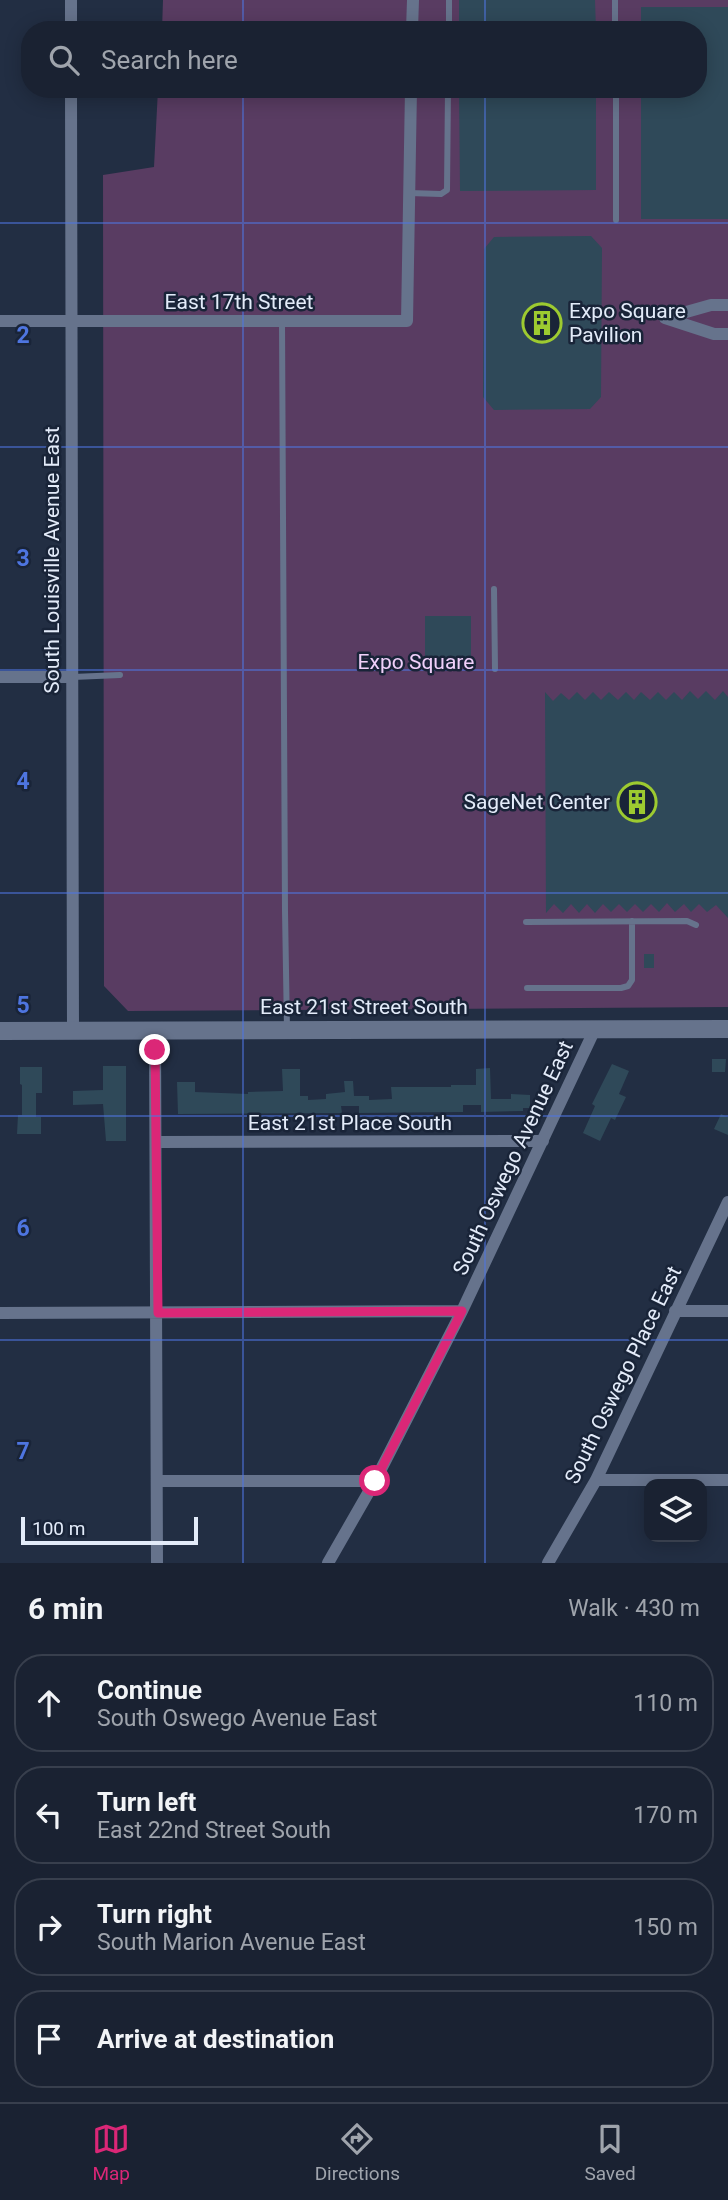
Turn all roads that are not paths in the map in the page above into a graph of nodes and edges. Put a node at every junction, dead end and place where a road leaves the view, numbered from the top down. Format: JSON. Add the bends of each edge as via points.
{"nodes":[{"id":1,"x":71,"y":0,"type":"edge"},
{"id":2,"x":413,"y":0,"type":"edge"},
{"id":3,"x":449,"y":0,"type":"edge"},
{"id":4,"x":615,"y":0,"type":"edge"},
{"id":5,"x":71,"y":21,"type":"edge"},
{"id":6,"x":412,"y":21,"type":"edge"},
{"id":7,"x":449,"y":21,"type":"edge"},
{"id":8,"x":615,"y":21,"type":"edge"},
{"id":9,"x":71,"y":98,"type":"edge"},
{"id":10,"x":411,"y":98,"type":"edge"},
{"id":11,"x":448,"y":98,"type":"edge"},
{"id":12,"x":616,"y":98,"type":"edge"},
{"id":13,"x":409,"y":193,"type":"junction"},
{"id":14,"x":617,"y":220,"type":"dead end"},
{"id":15,"x":728,"y":304,"type":"edge"},
{"id":16,"x":0,"y":321,"type":"edge"},
{"id":17,"x":72,"y":321,"type":"junction"},
{"id":18,"x":282,"y":321,"type":"junction"},
{"id":19,"x":728,"y":334,"type":"edge"},
{"id":20,"x":494,"y":589,"type":"dead end"},
{"id":21,"x":495,"y":669,"type":"dead end"},
{"id":22,"x":120,"y":675,"type":"dead end"},
{"id":23,"x":0,"y":677,"type":"edge"},
{"id":24,"x":72,"y":677,"type":"junction"},
{"id":25,"x":526,"y":922,"type":"dead end"},
{"id":26,"x":632,"y":922,"type":"junction"},
{"id":27,"x":696,"y":925,"type":"dead end"},
{"id":28,"x":527,"y":988,"type":"dead end"},
{"id":29,"x":728,"y":1029,"type":"edge"},
{"id":30,"x":287,"y":1030,"type":"junction"},
{"id":31,"x":595,"y":1030,"type":"junction"},
{"id":32,"x":0,"y":1031,"type":"edge"},
{"id":33,"x":73,"y":1031,"type":"junction"},
{"id":34,"x":155,"y":1031,"type":"junction"},
{"id":35,"x":543,"y":1141,"type":"junction"},
{"id":36,"x":156,"y":1142,"type":"junction"},
{"id":37,"x":728,"y":1202,"type":"edge"},
{"id":38,"x":462,"y":1311,"type":"junction"},
{"id":39,"x":675,"y":1311,"type":"junction"},
{"id":40,"x":728,"y":1311,"type":"edge"},
{"id":41,"x":0,"y":1313,"type":"edge"},
{"id":42,"x":158,"y":1313,"type":"junction"},
{"id":43,"x":596,"y":1480,"type":"junction"},
{"id":44,"x":728,"y":1480,"type":"edge"},
{"id":45,"x":157,"y":1481,"type":"junction"},
{"id":46,"x":375,"y":1481,"type":"junction"},
{"id":47,"x":158,"y":1563,"type":"edge"},
{"id":48,"x":328,"y":1563,"type":"edge"},
{"id":49,"x":548,"y":1563,"type":"edge"}],
"edges":[{"from":1,"to":5,"type":"street"},
{"from":2,"to":6,"type":"street"},
{"from":3,"to":7,"type":"lane"},
{"from":4,"to":8,"type":"lane"},
{"from":9,"to":17,"type":"street","name":"South Louisville Avenue East"},
{"from":10,"to":13,"type":"street"},
{"from":11,"to":13,"type":"lane","via":[[447,190]]},
{"from":12,"to":14,"type":"lane"},
{"from":13,"to":18,"type":"street","name":"East 17th Street","via":[[407,321]]},
{"from":15,"to":19,"type":"street","via":[[710,304],[665,318]]},
{"from":16,"to":17,"type":"street","name":"East 17th Street"},
{"from":17,"to":18,"type":"street","name":"East 17th Street"},
{"from":17,"to":24,"type":"street","name":"South Louisville Avenue East"},
{"from":18,"to":30,"type":"lane"},
{"from":20,"to":21,"type":"lane"},
{"from":22,"to":24,"type":"lane"},
{"from":23,"to":24,"type":"street"},
{"from":24,"to":33,"type":"street","name":"South Louisville Avenue East"},
{"from":25,"to":26,"type":"lane"},
{"from":26,"to":27,"type":"lane","via":[[687,921]]},
{"from":26,"to":28,"type":"lane","via":[[632,980],[628,986]]},
{"from":29,"to":31,"type":"main road","name":"East 21st Street South"},
{"from":30,"to":31,"type":"main road","name":"East 21st Street South"},
{"from":30,"to":34,"type":"main road","name":"East 21st Street South"},
{"from":31,"to":35,"type":"street","name":"South Oswego Avenue East"},
{"from":32,"to":33,"type":"main road","name":"East 21st Street South"},
{"from":33,"to":34,"type":"main road","name":"East 21st Street South"},
{"from":34,"to":36,"type":"street"},
{"from":35,"to":36,"type":"street","name":"East 21st Place South"},
{"from":35,"to":38,"type":"street","name":"South Oswego Avenue East"},
{"from":36,"to":42,"type":"street"},
{"from":37,"to":39,"type":"street","name":"South Oswego Place East"},
{"from":38,"to":42,"type":"street"},
{"from":38,"to":46,"type":"street","name":"South Oswego Avenue East"},
{"from":39,"to":40,"type":"street"},
{"from":39,"to":43,"type":"street","name":"South Oswego Place East"},
{"from":41,"to":42,"type":"street"},
{"from":42,"to":45,"type":"street"},
{"from":43,"to":44,"type":"street"},
{"from":43,"to":49,"type":"street","name":"South Oswego Place East"},
{"from":45,"to":46,"type":"street"},
{"from":45,"to":47,"type":"street"},
{"from":46,"to":48,"type":"street","name":"South Oswego Avenue East"}]}
